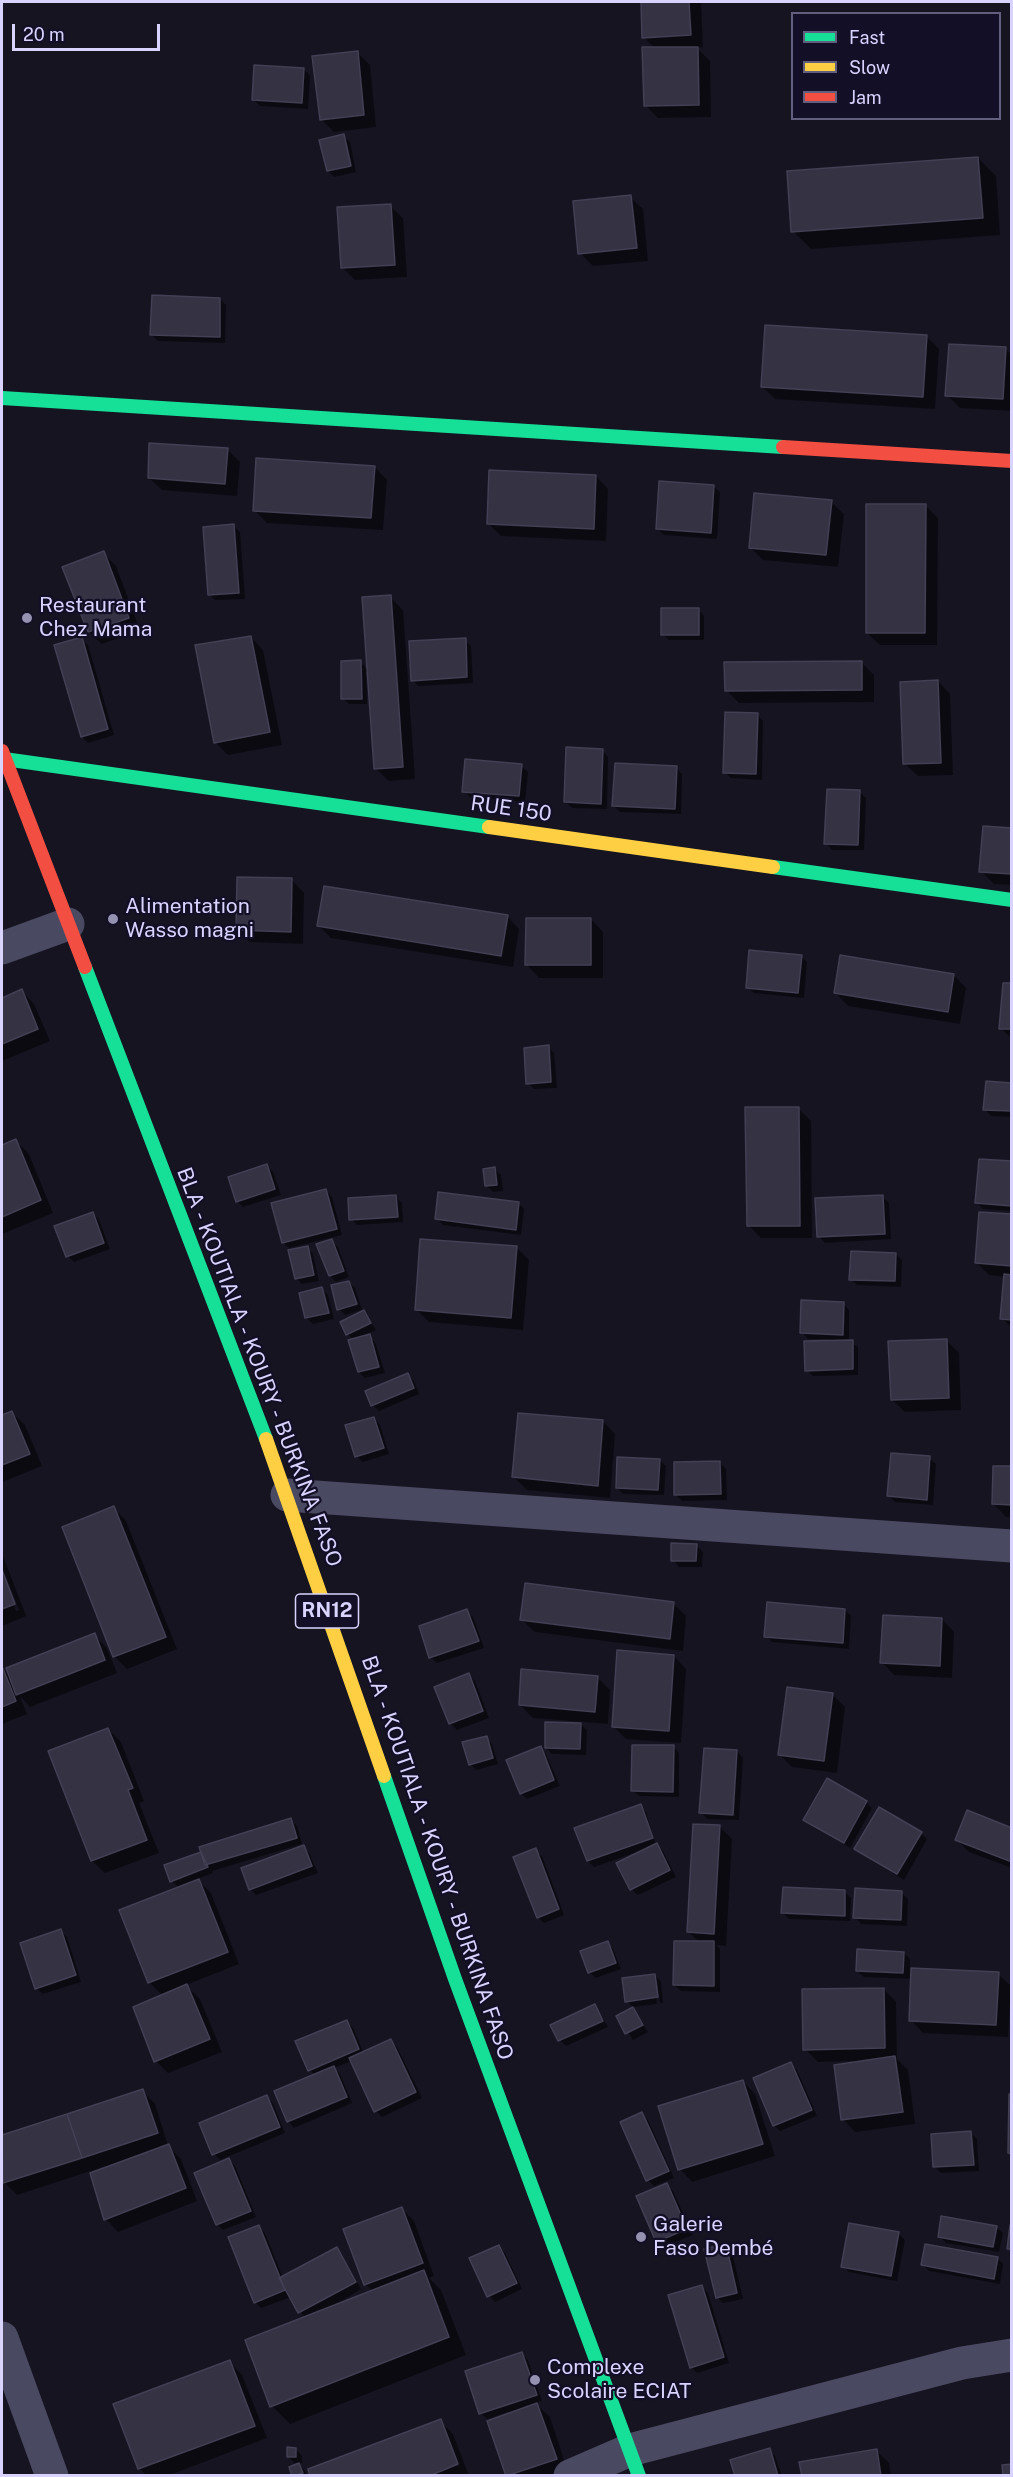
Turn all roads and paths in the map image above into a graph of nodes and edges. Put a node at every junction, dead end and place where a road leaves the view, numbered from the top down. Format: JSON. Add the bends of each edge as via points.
{"nodes":[{"id":1,"x":2,"y":398,"type":"edge"},
{"id":2,"x":1011,"y":460,"type":"edge"},
{"id":3,"x":3,"y":755,"type":"edge"},
{"id":4,"x":1011,"y":900,"type":"edge"},
{"id":5,"x":68,"y":924,"type":"junction"},
{"id":6,"x":2,"y":948,"type":"edge"},
{"id":7,"x":287,"y":1496,"type":"junction"},
{"id":8,"x":1011,"y":1546,"type":"edge"},
{"id":9,"x":2,"y":2338,"type":"edge"},
{"id":10,"x":1011,"y":2355,"type":"edge"},
{"id":11,"x":635,"y":2463,"type":"edge"},
{"id":12,"x":52,"y":2475,"type":"edge"},
{"id":13,"x":570,"y":2475,"type":"edge"}],
"edges":[{"from":1,"to":2,"type":"street"},
{"from":3,"to":4,"type":"street","name":"RUE 150"},
{"from":3,"to":5,"type":"street","name":"BLA - KOUTIALA - KOURY - BURKINA FASO","number":"RN12"},
{"from":5,"to":6,"type":"street"},
{"from":5,"to":7,"type":"street","name":"BLA - KOUTIALA - KOURY - BURKINA FASO","number":"RN12"},
{"from":7,"to":8,"type":"street"},
{"from":7,"to":11,"type":"street","name":"BLA - KOUTIALA - KOURY - BURKINA FASO","number":"RN12","via":[[455,1979]]},
{"from":9,"to":12,"type":"street"},
{"from":10,"to":11,"type":"street","via":[[962,2363]]},
{"from":11,"to":13,"type":"street"}]}
